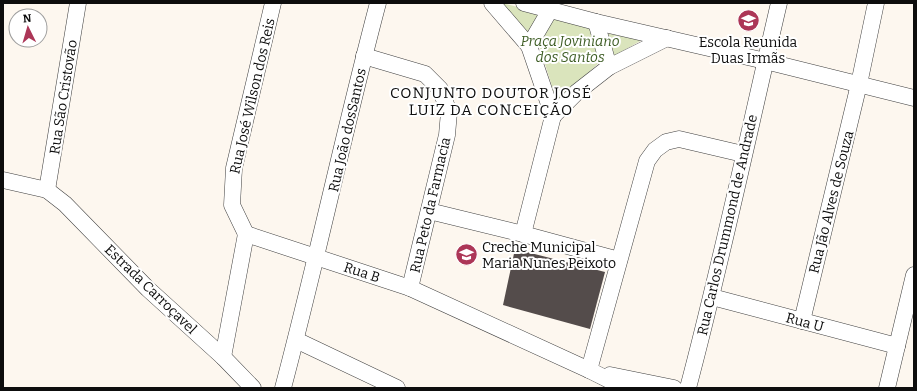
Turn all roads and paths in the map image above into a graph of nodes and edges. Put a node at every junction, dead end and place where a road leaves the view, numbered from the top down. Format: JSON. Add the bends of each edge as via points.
{"nodes":[{"id":1,"x":78,"y":3,"type":"edge"},
{"id":2,"x":273,"y":3,"type":"edge"},
{"id":3,"x":378,"y":3,"type":"edge"},
{"id":4,"x":492,"y":3,"type":"edge"},
{"id":5,"x":524,"y":3,"type":"edge"},
{"id":6,"x":779,"y":3,"type":"edge"},
{"id":7,"x":876,"y":3,"type":"edge"},
{"id":8,"x":550,"y":10,"type":"junction"},
{"id":9,"x":596,"y":22,"type":"junction"},
{"id":10,"x":667,"y":38,"type":"junction"},
{"id":11,"x":529,"y":46,"type":"junction"},
{"id":12,"x":364,"y":56,"type":"junction"},
{"id":13,"x":766,"y":61,"type":"junction"},
{"id":14,"x":609,"y":67,"type":"junction"},
{"id":15,"x":860,"y":84,"type":"junction"},
{"id":16,"x":914,"y":98,"type":"edge"},
{"id":17,"x":553,"y":116,"type":"junction"},
{"id":18,"x":743,"y":154,"type":"junction"},
{"id":19,"x":3,"y":180,"type":"edge"},
{"id":20,"x":47,"y":190,"type":"junction"},
{"id":21,"x":429,"y":211,"type":"junction"},
{"id":22,"x":246,"y":234,"type":"junction"},
{"id":23,"x":523,"y":234,"type":"junction"},
{"id":24,"x":317,"y":257,"type":"junction"},
{"id":25,"x":619,"y":260,"type":"junction"},
{"id":26,"x":914,"y":275,"type":"edge"},
{"id":27,"x":410,"y":288,"type":"junction"},
{"id":28,"x":712,"y":297,"type":"junction"},
{"id":29,"x":802,"y":321,"type":"junction"},
{"id":30,"x":296,"y":340,"type":"junction"},
{"id":31,"x":897,"y":346,"type":"junction"},
{"id":32,"x":223,"y":357,"type":"junction"},
{"id":33,"x":589,"y":370,"type":"junction"},
{"id":34,"x":253,"y":388,"type":"edge"},
{"id":35,"x":284,"y":388,"type":"edge"},
{"id":36,"x":397,"y":388,"type":"edge"},
{"id":37,"x":598,"y":388,"type":"edge"},
{"id":38,"x":625,"y":388,"type":"edge"},
{"id":39,"x":674,"y":388,"type":"edge"},
{"id":40,"x":688,"y":388,"type":"edge"},
{"id":41,"x":887,"y":388,"type":"edge"}],
"edges":[{"from":1,"to":20,"type":"street","name":"Rua São Cristovão"},
{"from":2,"to":22,"type":"street","name":"Rua José Wilson dos Reis","via":[[234,168],[232,205]]},
{"from":3,"to":12,"type":"street","name":"Rua João dosSantos"},
{"from":4,"to":11,"type":"street"},
{"from":5,"to":8,"type":"street"},
{"from":6,"to":13,"type":"street","name":"Rua Carlos Drummond de Andrade"},
{"from":7,"to":15,"type":"street","name":"Rua Jão Alves de Souza"},
{"from":8,"to":9,"type":"street"},
{"from":8,"to":11,"type":"street"},
{"from":9,"to":10,"type":"street"},
{"from":9,"to":14,"type":"street"},
{"from":10,"to":13,"type":"street"},
{"from":10,"to":14,"type":"street"},
{"from":11,"to":17,"type":"street"},
{"from":12,"to":21,"type":"street","name":"Rua Peto da Farmacia","via":[[425,74],[440,89],[449,112],[447,135]]},
{"from":12,"to":24,"type":"street","name":"Rua João dosSantos"},
{"from":13,"to":15,"type":"street"},
{"from":13,"to":18,"type":"street","name":"Rua Carlos Drummond de Andrade"},
{"from":14,"to":17,"type":"street","via":[[577,92]]},
{"from":15,"to":16,"type":"street"},
{"from":15,"to":29,"type":"street","name":"Rua Jão Alves de Souza"},
{"from":17,"to":23,"type":"street"},
{"from":18,"to":25,"type":"street","via":[[679,139],[666,142],[655,150],[647,161]]},
{"from":18,"to":28,"type":"street","name":"Rua Carlos Drummond de Andrade"},
{"from":19,"to":20,"type":"street"},
{"from":20,"to":32,"type":"street","name":"Estrada Carroçavel","via":[[65,204],[148,288]]},
{"from":21,"to":23,"type":"street"},
{"from":21,"to":27,"type":"street","name":"Rua Peto da Farmacia"},
{"from":22,"to":24,"type":"street","name":"Rua B"},
{"from":22,"to":32,"type":"street"},
{"from":23,"to":25,"type":"street"},
{"from":24,"to":27,"type":"street","name":"Rua B"},
{"from":24,"to":30,"type":"street","name":"Rua João dosSantos"},
{"from":25,"to":33,"type":"street"},
{"from":26,"to":31,"type":"street"},
{"from":27,"to":33,"type":"street","name":"Rua B"},
{"from":28,"to":29,"type":"street","name":"Rua U"},
{"from":28,"to":40,"type":"street","name":"Rua Carlos Drummond de Andrade"},
{"from":29,"to":31,"type":"street","name":"Rua U"},
{"from":30,"to":35,"type":"street","name":"Rua João dosSantos"},
{"from":30,"to":36,"type":"street"},
{"from":31,"to":41,"type":"street"},
{"from":32,"to":34,"type":"street","name":"Estrada Carroçavel"},
{"from":33,"to":37,"type":"street"},
{"from":33,"to":38,"type":"street"},
{"from":33,"to":39,"type":"street"}]}
